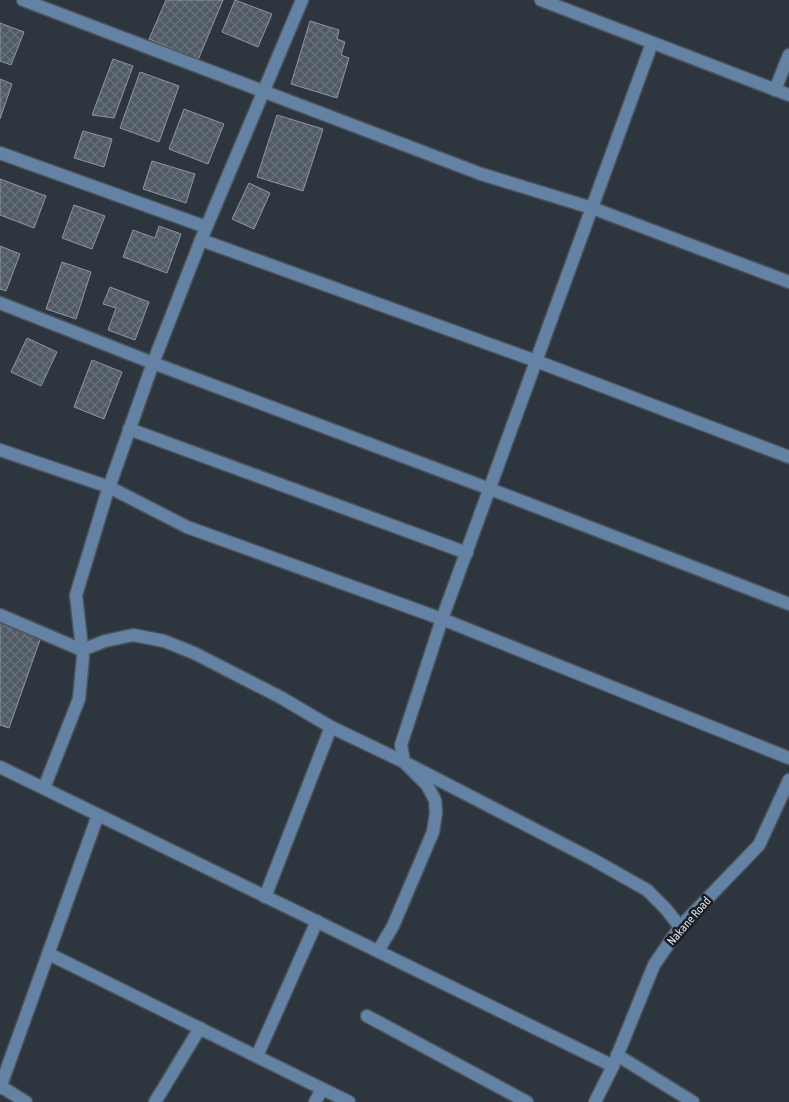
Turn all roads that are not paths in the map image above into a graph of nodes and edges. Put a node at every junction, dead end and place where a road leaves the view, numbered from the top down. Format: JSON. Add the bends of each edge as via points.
{"nodes":[{"id":1,"x":23,"y":0,"type":"edge"},
{"id":2,"x":302,"y":0,"type":"edge"},
{"id":3,"x":541,"y":0,"type":"edge"},
{"id":4,"x":652,"y":42,"type":"junction"},
{"id":5,"x":789,"y":54,"type":"edge"},
{"id":6,"x":775,"y":90,"type":"junction"},
{"id":7,"x":263,"y":91,"type":"junction"},
{"id":8,"x":789,"y":95,"type":"edge"},
{"id":9,"x":0,"y":153,"type":"edge"},
{"id":10,"x":592,"y":208,"type":"junction"},
{"id":11,"x":206,"y":227,"type":"junction"},
{"id":12,"x":201,"y":240,"type":"junction"},
{"id":13,"x":789,"y":282,"type":"edge"},
{"id":14,"x":0,"y":302,"type":"edge"},
{"id":15,"x":536,"y":360,"type":"junction"},
{"id":16,"x":153,"y":363,"type":"junction"},
{"id":17,"x":129,"y":429,"type":"junction"},
{"id":18,"x":0,"y":450,"type":"edge"},
{"id":19,"x":789,"y":458,"type":"edge"},
{"id":20,"x":109,"y":487,"type":"junction"},
{"id":21,"x":490,"y":489,"type":"junction"},
{"id":22,"x":466,"y":553,"type":"junction"},
{"id":23,"x":789,"y":604,"type":"edge"},
{"id":24,"x":0,"y":614,"type":"edge"},
{"id":25,"x":442,"y":619,"type":"junction"},
{"id":26,"x":82,"y":650,"type":"junction"},
{"id":27,"x":331,"y":726,"type":"junction"},
{"id":28,"x":789,"y":758,"type":"edge"},
{"id":29,"x":404,"y":762,"type":"junction"},
{"id":30,"x":0,"y":767,"type":"edge"},
{"id":31,"x":789,"y":780,"type":"edge"},
{"id":32,"x":44,"y":788,"type":"junction"},
{"id":33,"x":98,"y":814,"type":"junction"},
{"id":34,"x":266,"y":897,"type":"junction"},
{"id":35,"x":317,"y":921,"type":"junction"},
{"id":36,"x":680,"y":927,"type":"junction"},
{"id":37,"x":378,"y":951,"type":"junction"},
{"id":38,"x":49,"y":954,"type":"junction"},
{"id":39,"x":367,"y":1016,"type":"dead end"},
{"id":40,"x":200,"y":1028,"type":"junction"},
{"id":41,"x":257,"y":1056,"type":"junction"},
{"id":42,"x":615,"y":1061,"type":"junction"},
{"id":43,"x":0,"y":1087,"type":"edge"},
{"id":44,"x":322,"y":1089,"type":"junction"},
{"id":45,"x":26,"y":1102,"type":"edge"},
{"id":46,"x":155,"y":1102,"type":"edge"},
{"id":47,"x":315,"y":1102,"type":"edge"},
{"id":48,"x":349,"y":1102,"type":"edge"},
{"id":49,"x":527,"y":1102,"type":"edge"},
{"id":50,"x":595,"y":1102,"type":"edge"},
{"id":51,"x":693,"y":1102,"type":"edge"}],
"edges":[{"from":1,"to":7,"type":"street"},
{"from":2,"to":7,"type":"street"},
{"from":3,"to":4,"type":"street"},
{"from":4,"to":6,"type":"street"},
{"from":4,"to":10,"type":"street"},
{"from":5,"to":6,"type":"street"},
{"from":6,"to":8,"type":"street"},
{"from":7,"to":10,"type":"street","via":[[481,174]]},
{"from":7,"to":11,"type":"street"},
{"from":9,"to":11,"type":"street"},
{"from":10,"to":13,"type":"street"},
{"from":10,"to":15,"type":"street"},
{"from":11,"to":12,"type":"street"},
{"from":12,"to":15,"type":"street"},
{"from":12,"to":16,"type":"street"},
{"from":14,"to":16,"type":"street"},
{"from":15,"to":19,"type":"street"},
{"from":15,"to":21,"type":"street"},
{"from":16,"to":17,"type":"street"},
{"from":16,"to":21,"type":"street"},
{"from":17,"to":20,"type":"street"},
{"from":17,"to":22,"type":"street"},
{"from":18,"to":20,"type":"street"},
{"from":20,"to":25,"type":"street","via":[[187,527]]},
{"from":20,"to":26,"type":"street","via":[[76,595]]},
{"from":21,"to":22,"type":"street"},
{"from":21,"to":23,"type":"street"},
{"from":22,"to":25,"type":"street"},
{"from":24,"to":26,"type":"street"},
{"from":25,"to":28,"type":"street"},
{"from":25,"to":29,"type":"street","via":[[402,745]]},
{"from":26,"to":27,"type":"street","via":[[105,641],[133,636],[164,641],[203,657]]},
{"from":26,"to":32,"type":"street","via":[[79,699]]},
{"from":27,"to":29,"type":"street"},
{"from":27,"to":34,"type":"street"},
{"from":29,"to":36,"type":"street","via":[[647,890]]},
{"from":29,"to":37,"type":"street","via":[[427,785],[435,800],[436,814],[433,832],[393,926]]},
{"from":30,"to":32,"type":"street"},
{"from":31,"to":36,"type":"street","name":"Nakane Road","via":[[759,845]]},
{"from":32,"to":33,"type":"street"},
{"from":33,"to":34,"type":"street"},
{"from":33,"to":38,"type":"street"},
{"from":34,"to":35,"type":"street"},
{"from":35,"to":37,"type":"street"},
{"from":35,"to":41,"type":"street"},
{"from":36,"to":42,"type":"street","name":"Nakane Road","via":[[654,965]]},
{"from":37,"to":42,"type":"street"},
{"from":38,"to":40,"type":"street"},
{"from":38,"to":43,"type":"street"},
{"from":39,"to":49,"type":"street"},
{"from":40,"to":41,"type":"street"},
{"from":40,"to":46,"type":"street"},
{"from":41,"to":44,"type":"street"},
{"from":42,"to":50,"type":"street","name":"Nakane Road"},
{"from":42,"to":51,"type":"street"},
{"from":43,"to":45,"type":"street"},
{"from":44,"to":47,"type":"street"},
{"from":44,"to":48,"type":"street"}]}
